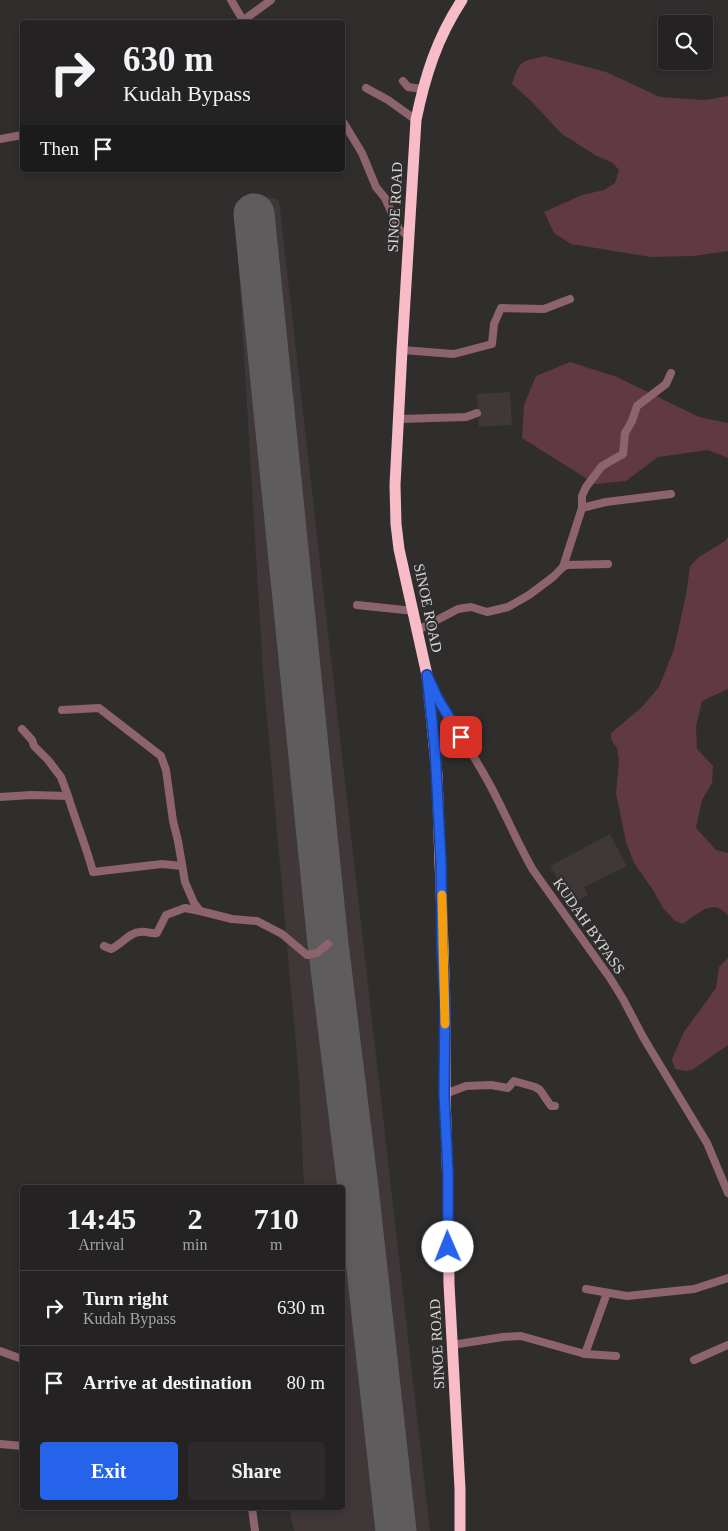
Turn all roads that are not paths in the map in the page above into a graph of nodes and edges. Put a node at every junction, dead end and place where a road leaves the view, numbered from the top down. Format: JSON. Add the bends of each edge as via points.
{"nodes":[{"id":1,"x":231,"y":0,"type":"edge"},
{"id":2,"x":271,"y":0,"type":"edge"},
{"id":3,"x":462,"y":0,"type":"edge"},
{"id":4,"x":242,"y":20,"type":"edge"},
{"id":5,"x":246,"y":20,"type":"edge"},
{"id":6,"x":403,"y":81,"type":"dead end"},
{"id":7,"x":366,"y":88,"type":"dead end"},
{"id":8,"x":422,"y":89,"type":"junction"},
{"id":9,"x":416,"y":120,"type":"junction"},
{"id":10,"x":345,"y":125,"type":"edge"},
{"id":11,"x":20,"y":135,"type":"edge"},
{"id":12,"x":0,"y":138,"type":"edge"},
{"id":13,"x":409,"y":237,"type":"junction"},
{"id":14,"x":570,"y":299,"type":"dead end"},
{"id":15,"x":402,"y":350,"type":"junction"},
{"id":16,"x":671,"y":372,"type":"dead end"},
{"id":17,"x":477,"y":413,"type":"dead end"},
{"id":18,"x":399,"y":419,"type":"junction"},
{"id":19,"x":671,"y":494,"type":"dead end"},
{"id":20,"x":582,"y":508,"type":"junction"},
{"id":21,"x":608,"y":564,"type":"dead end"},
{"id":22,"x":563,"y":567,"type":"junction"},
{"id":23,"x":357,"y":605,"type":"dead end"},
{"id":24,"x":414,"y":611,"type":"junction"},
{"id":25,"x":418,"y":630,"type":"junction"},
{"id":26,"x":427,"y":675,"type":"junction"},
{"id":27,"x":62,"y":710,"type":"dead end"},
{"id":28,"x":22,"y":728,"type":"dead end"},
{"id":29,"x":68,"y":796,"type":"junction"},
{"id":30,"x":0,"y":797,"type":"edge"},
{"id":31,"x":182,"y":866,"type":"junction"},
{"id":32,"x":200,"y":910,"type":"junction"},
{"id":33,"x":328,"y":944,"type":"dead end"},
{"id":34,"x":104,"y":946,"type":"dead end"},
{"id":35,"x":444,"y":1094,"type":"junction"},
{"id":36,"x":555,"y":1106,"type":"dead end"},
{"id":37,"x":728,"y":1193,"type":"edge"},
{"id":38,"x":728,"y":1278,"type":"edge"},
{"id":39,"x":586,"y":1289,"type":"dead end"},
{"id":40,"x":607,"y":1293,"type":"junction"},
{"id":41,"x":452,"y":1345,"type":"junction"},
{"id":42,"x":728,"y":1345,"type":"edge"},
{"id":43,"x":0,"y":1351,"type":"edge"},
{"id":44,"x":585,"y":1354,"type":"junction"},
{"id":45,"x":616,"y":1356,"type":"dead end"},
{"id":46,"x":20,"y":1358,"type":"edge"},
{"id":47,"x":694,"y":1360,"type":"dead end"},
{"id":48,"x":0,"y":1444,"type":"edge"},
{"id":49,"x":20,"y":1446,"type":"edge"},
{"id":50,"x":252,"y":1510,"type":"edge"},
{"id":51,"x":255,"y":1531,"type":"edge"},
{"id":52,"x":460,"y":1531,"type":"edge"}],
"edges":[{"from":1,"to":4,"type":"street"},
{"from":2,"to":5,"type":"street"},
{"from":3,"to":8,"type":"highway","name":"SINOE ROAD","via":[[434,51]]},
{"from":6,"to":8,"type":"street","via":[[408,87]]},
{"from":7,"to":9,"type":"street"},
{"from":8,"to":9,"type":"highway","name":"SINOE ROAD"},
{"from":9,"to":13,"type":"highway","name":"SINOE ROAD"},
{"from":10,"to":13,"type":"street","via":[[376,186],[386,198],[399,229]]},
{"from":11,"to":12,"type":"street"},
{"from":13,"to":15,"type":"highway","name":"SINOE ROAD"},
{"from":14,"to":15,"type":"street","via":[[544,309],[501,308],[494,324],[492,344],[454,354]]},
{"from":15,"to":18,"type":"highway","name":"SINOE ROAD"},
{"from":16,"to":20,"type":"street","via":[[666,384],[637,406],[625,433],[623,454],[602,466],[591,480],[582,496]]},
{"from":17,"to":18,"type":"street","via":[[466,417]]},
{"from":18,"to":24,"type":"highway","name":"SINOE ROAD","via":[[396,524]]},
{"from":19,"to":20,"type":"street"},
{"from":20,"to":22,"type":"street"},
{"from":21,"to":22,"type":"street"},
{"from":22,"to":25,"type":"street","via":[[529,595],[508,607],[486,612],[471,607],[458,609]]},
{"from":23,"to":24,"type":"street"},
{"from":24,"to":25,"type":"highway","name":"SINOE ROAD"},
{"from":25,"to":26,"type":"highway","name":"SINOE ROAD"},
{"from":26,"to":35,"type":"highway","name":"SINOE ROAD","via":[[441,862]]},
{"from":26,"to":37,"type":"street","name":"KUDAH BYPASS","via":[[490,785],[530,864],[610,978],[707,1142]]},
{"from":27,"to":31,"type":"street","via":[[99,708],[160,756],[166,770]]},
{"from":28,"to":29,"type":"street","via":[[61,777]]},
{"from":29,"to":30,"type":"street"},
{"from":29,"to":31,"type":"street","via":[[93,872],[162,864]]},
{"from":31,"to":32,"type":"street","via":[[185,882]]},
{"from":32,"to":33,"type":"street","via":[[257,921],[282,934],[307,955],[317,953]]},
{"from":32,"to":34,"type":"street","via":[[185,908],[166,915],[157,933],[140,932],[119,946],[111,949]]},
{"from":35,"to":36,"type":"street","via":[[466,1086],[508,1088],[514,1080],[535,1087],[551,1106]]},
{"from":35,"to":41,"type":"highway","name":"SINOE ROAD"},
{"from":38,"to":40,"type":"street","via":[[694,1288],[627,1296]]},
{"from":39,"to":40,"type":"street"},
{"from":40,"to":44,"type":"street"},
{"from":41,"to":44,"type":"street","via":[[521,1336]]},
{"from":41,"to":52,"type":"highway","name":"SINOE ROAD"},
{"from":42,"to":47,"type":"street"},
{"from":43,"to":46,"type":"street"},
{"from":44,"to":45,"type":"street"},
{"from":48,"to":49,"type":"street"},
{"from":50,"to":51,"type":"street"}]}
